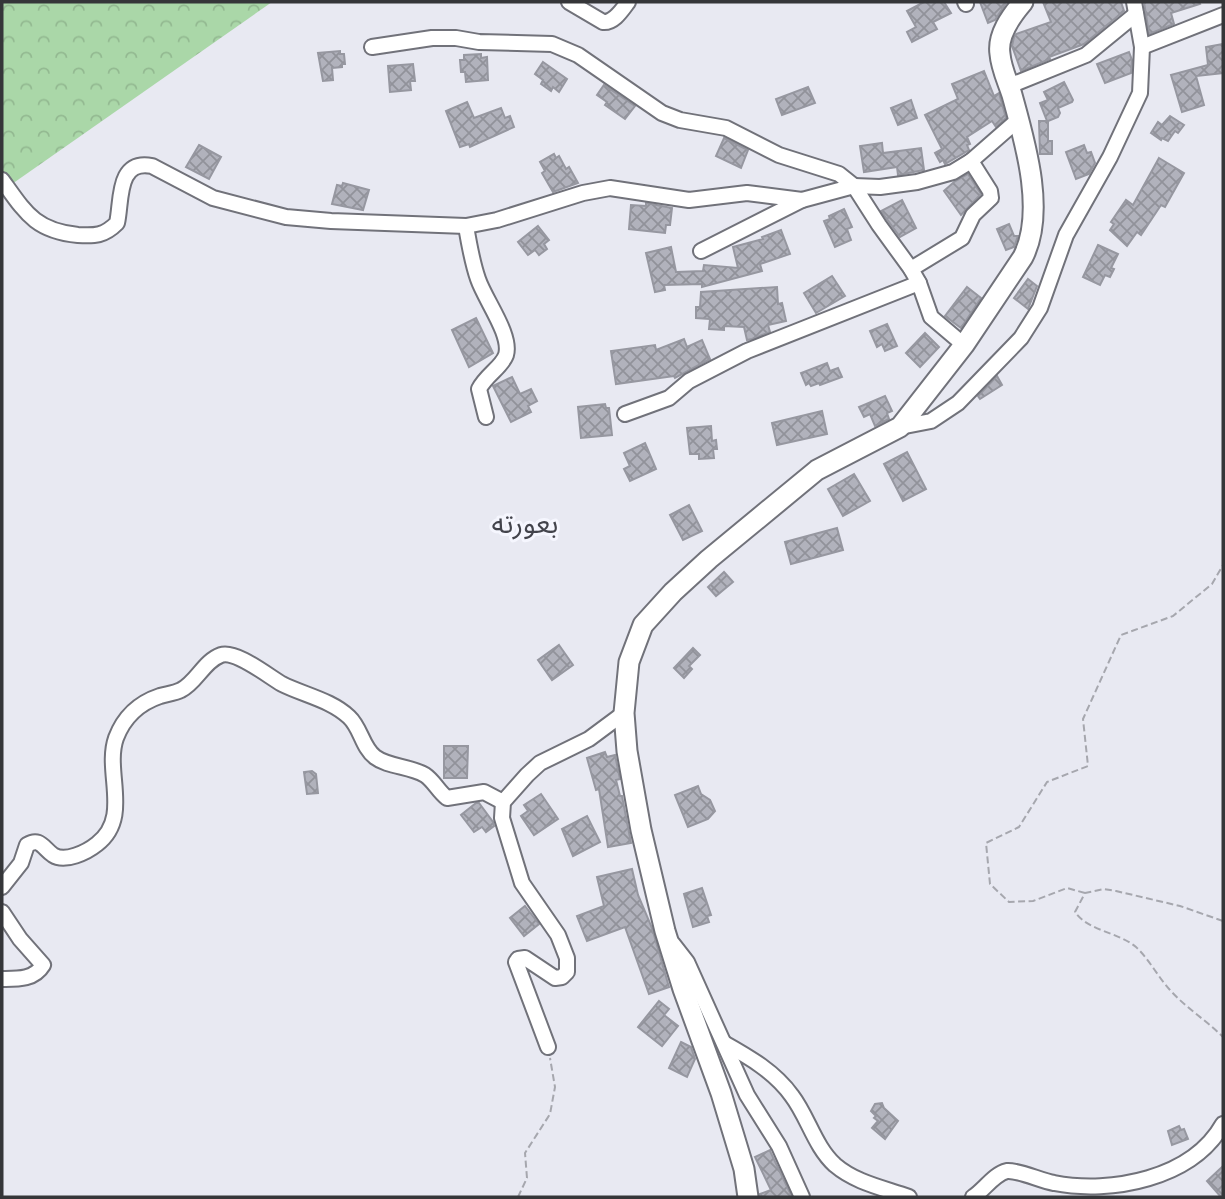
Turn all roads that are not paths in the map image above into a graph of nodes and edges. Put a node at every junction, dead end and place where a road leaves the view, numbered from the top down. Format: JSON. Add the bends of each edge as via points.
{"nodes":[{"id":1,"x":569,"y":2,"type":"edge"},
{"id":2,"x":628,"y":2,"type":"edge"},
{"id":3,"x":1023,"y":2,"type":"edge"},
{"id":4,"x":1135,"y":8,"type":"edge"},
{"id":5,"x":1223,"y":15,"type":"edge"},
{"id":6,"x":372,"y":47,"type":"dead end"},
{"id":7,"x":1142,"y":47,"type":"junction"},
{"id":8,"x":1009,"y":86,"type":"junction"},
{"id":9,"x":1019,"y":119,"type":"junction"},
{"id":10,"x":971,"y":162,"type":"junction"},
{"id":11,"x":2,"y":180,"type":"edge"},
{"id":12,"x":854,"y":186,"type":"junction"},
{"id":13,"x":802,"y":200,"type":"junction"},
{"id":14,"x":466,"y":226,"type":"junction"},
{"id":15,"x":701,"y":251,"type":"dead end"},
{"id":16,"x":911,"y":269,"type":"junction"},
{"id":17,"x":919,"y":283,"type":"junction"},
{"id":18,"x":964,"y":345,"type":"junction"},
{"id":19,"x":625,"y":414,"type":"dead end"},
{"id":20,"x":486,"y":417,"type":"dead end"},
{"id":21,"x":900,"y":426,"type":"junction"},
{"id":22,"x":624,"y":713,"type":"junction"},
{"id":23,"x":503,"y":802,"type":"junction"},
{"id":24,"x":2,"y":887,"type":"edge"},
{"id":25,"x":2,"y":912,"type":"edge"},
{"id":26,"x":665,"y":931,"type":"junction"},
{"id":27,"x":2,"y":979,"type":"edge"},
{"id":28,"x":724,"y":1043,"type":"junction"},
{"id":29,"x":548,"y":1047,"type":"road end"},
{"id":30,"x":1223,"y":1124,"type":"edge"},
{"id":31,"x":748,"y":1197,"type":"edge"},
{"id":32,"x":802,"y":1197,"type":"edge"},
{"id":33,"x":909,"y":1197,"type":"edge"},
{"id":34,"x":973,"y":1197,"type":"edge"}],
"edges":[{"from":1,"to":2,"type":"street","via":[[608,22]]},
{"from":3,"to":8,"type":"main road","via":[[1001,40]]},
{"from":4,"to":7,"type":"street"},
{"from":4,"to":8,"type":"street","via":[[1086,55]]},
{"from":5,"to":7,"type":"street"},
{"from":6,"to":12,"type":"street","via":[[432,38],[552,44],[578,55],[662,113],[726,128],[779,156],[839,174]]},
{"from":7,"to":21,"type":"street","via":[[1140,93],[1072,222],[1046,296],[1027,329],[948,410],[931,421]]},
{"from":8,"to":9,"type":"main road"},
{"from":9,"to":10,"type":"street"},
{"from":9,"to":18,"type":"main road","via":[[1034,214],[1030,244]]},
{"from":10,"to":12,"type":"street","via":[[917,182]]},
{"from":10,"to":16,"type":"street","via":[[991,198],[973,215],[962,238]]},
{"from":11,"to":14,"type":"street","via":[[22,208],[48,230],[76,234],[103,234],[117,223],[122,182],[144,164],[213,198],[286,216]]},
{"from":12,"to":13,"type":"street"},
{"from":12,"to":16,"type":"street"},
{"from":13,"to":14,"type":"street","via":[[747,193],[690,200],[610,188]]},
{"from":13,"to":15,"type":"street"},
{"from":14,"to":20,"type":"street","via":[[478,279],[507,346],[505,359],[479,389]]},
{"from":16,"to":17,"type":"street"},
{"from":17,"to":18,"type":"street","via":[[931,317]]},
{"from":17,"to":19,"type":"street","via":[[747,351],[689,381],[669,398]]},
{"from":18,"to":21,"type":"main road"},
{"from":21,"to":22,"type":"main road","via":[[817,470],[673,592],[643,625],[635,643]]},
{"from":22,"to":23,"type":"street","via":[[589,739],[540,763]]},
{"from":22,"to":26,"type":"main road","via":[[632,788]]},
{"from":23,"to":24,"type":"street","via":[[484,792],[447,798],[425,775],[374,756],[355,723],[337,708],[224,654],[184,688],[149,700],[131,712],[113,750],[115,811],[97,844],[61,858],[32,842]]},
{"from":23,"to":29,"type":"street","via":[[502,818],[522,883],[558,935],[569,965],[567,972],[555,978],[524,958],[516,962]]},
{"from":25,"to":27,"type":"street","via":[[43,965],[32,976]]},
{"from":26,"to":28,"type":"street","via":[[687,962]]},
{"from":26,"to":31,"type":"main road","via":[[744,1169]]},
{"from":28,"to":32,"type":"street"},
{"from":28,"to":33,"type":"street","via":[[777,1079],[837,1166],[862,1182]]},
{"from":30,"to":34,"type":"street","via":[[1210,1142],[1173,1169],[1124,1185],[1088,1188],[1004,1171]]}]}
